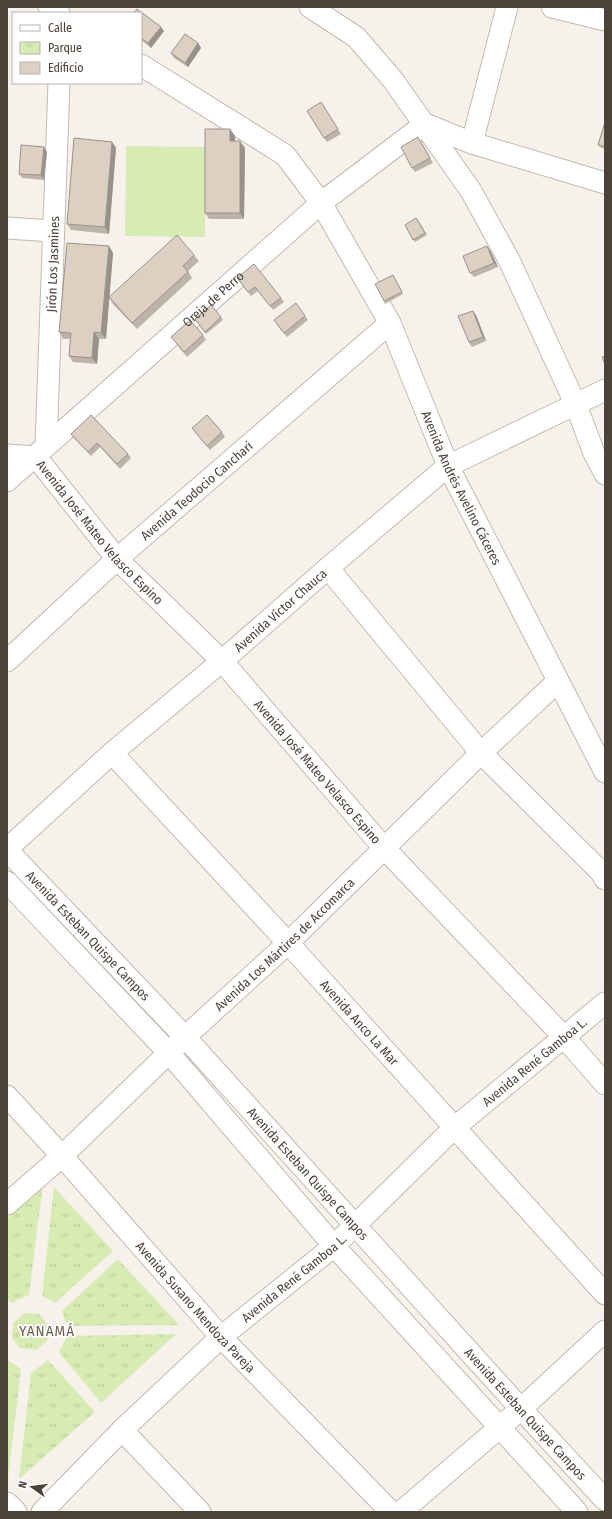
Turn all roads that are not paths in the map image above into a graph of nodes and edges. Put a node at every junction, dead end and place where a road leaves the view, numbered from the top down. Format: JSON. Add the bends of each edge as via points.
{"nodes":[{"id":1,"x":310,"y":7,"type":"edge"},
{"id":2,"x":507,"y":7,"type":"edge"},
{"id":3,"x":552,"y":7,"type":"edge"},
{"id":4,"x":605,"y":20,"type":"edge"},
{"id":5,"x":142,"y":65,"type":"edge"},
{"id":6,"x":59,"y":84,"type":"edge"},
{"id":7,"x":424,"y":124,"type":"junction"},
{"id":8,"x":472,"y":143,"type":"junction"},
{"id":9,"x":605,"y":183,"type":"edge"},
{"id":10,"x":321,"y":203,"type":"junction"},
{"id":11,"x":7,"y":228,"type":"edge"},
{"id":12,"x":53,"y":231,"type":"junction"},
{"id":13,"x":390,"y":323,"type":"junction"},
{"id":14,"x":605,"y":390,"type":"edge"},
{"id":15,"x":576,"y":405,"type":"junction"},
{"id":16,"x":41,"y":451,"type":"junction"},
{"id":17,"x":7,"y":455,"type":"edge"},
{"id":18,"x":448,"y":466,"type":"junction"},
{"id":19,"x":605,"y":474,"type":"edge"},
{"id":20,"x":7,"y":481,"type":"edge"},
{"id":21,"x":117,"y":559,"type":"junction"},
{"id":22,"x":328,"y":568,"type":"junction"},
{"id":23,"x":7,"y":661,"type":"edge"},
{"id":24,"x":222,"y":661,"type":"junction"},
{"id":25,"x":558,"y":681,"type":"junction"},
{"id":26,"x":481,"y":753,"type":"junction"},
{"id":27,"x":112,"y":754,"type":"junction"},
{"id":28,"x":605,"y":772,"type":"edge"},
{"id":29,"x":384,"y":848,"type":"junction"},
{"id":30,"x":7,"y":850,"type":"edge"},
{"id":31,"x":605,"y":879,"type":"edge"},
{"id":32,"x":7,"y":882,"type":"edge"},
{"id":33,"x":288,"y":943,"type":"junction"},
{"id":34,"x":605,"y":1002,"type":"edge"},
{"id":35,"x":564,"y":1036,"type":"junction"},
{"id":36,"x":185,"y":1037,"type":"junction"},
{"id":37,"x":169,"y":1053,"type":"junction"},
{"id":38,"x":605,"y":1084,"type":"edge"},
{"id":39,"x":7,"y":1096,"type":"edge"},
{"id":40,"x":454,"y":1128,"type":"junction"},
{"id":41,"x":62,"y":1156,"type":"junction"},
{"id":42,"x":7,"y":1204,"type":"edge"},
{"id":43,"x":355,"y":1225,"type":"junction"},
{"id":44,"x":334,"y":1246,"type":"junction"},
{"id":45,"x":605,"y":1294,"type":"edge"},
{"id":46,"x":605,"y":1331,"type":"edge"},
{"id":47,"x":221,"y":1337,"type":"junction"},
{"id":48,"x":521,"y":1409,"type":"junction"},
{"id":49,"x":499,"y":1428,"type":"junction"},
{"id":50,"x":122,"y":1430,"type":"junction"},
{"id":51,"x":605,"y":1500,"type":"edge"},
{"id":52,"x":7,"y":1503,"type":"edge"},
{"id":53,"x":16,"y":1512,"type":"edge"},
{"id":54,"x":42,"y":1512,"type":"edge"},
{"id":55,"x":200,"y":1512,"type":"edge"},
{"id":56,"x":391,"y":1512,"type":"edge"},
{"id":57,"x":401,"y":1512,"type":"edge"},
{"id":58,"x":577,"y":1512,"type":"edge"}],
"edges":[{"from":1,"to":7,"type":"street","via":[[356,37],[393,80]]},
{"from":2,"to":8,"type":"street"},
{"from":3,"to":4,"type":"street"},
{"from":5,"to":10,"type":"street","name":"Avenida Andrés Avelino Cáceres","via":[[285,155]]},
{"from":6,"to":12,"type":"street","name":"Jirón Los Jasmines"},
{"from":7,"to":8,"type":"street"},
{"from":7,"to":10,"type":"street","name":"Oreja de Perro"},
{"from":7,"to":15,"type":"street","via":[[471,191],[509,260]]},
{"from":8,"to":9,"type":"street"},
{"from":10,"to":13,"type":"street","name":"Avenida Andrés Avelino Cáceres"},
{"from":10,"to":16,"type":"street","name":"Oreja de Perro"},
{"from":11,"to":12,"type":"street"},
{"from":12,"to":16,"type":"street","name":"Jirón Los Jasmines"},
{"from":13,"to":18,"type":"street","name":"Avenida Andrés Avelino Cáceres"},
{"from":13,"to":21,"type":"street","name":"Avenida Teodocio Canchari"},
{"from":14,"to":15,"type":"street","name":"Avenida Víctor Chauca"},
{"from":15,"to":18,"type":"street","name":"Avenida Víctor Chauca"},
{"from":15,"to":19,"type":"street","via":[[594,453]]},
{"from":16,"to":17,"type":"street"},
{"from":16,"to":20,"type":"street","name":"Oreja de Perro"},
{"from":16,"to":21,"type":"street","name":"Avenida José Mateo Velasco Espino"},
{"from":18,"to":22,"type":"street","name":"Avenida Víctor Chauca"},
{"from":18,"to":25,"type":"street","name":"Avenida Andrés Avelino Cáceres"},
{"from":21,"to":23,"type":"street","name":"Avenida Teodocio Canchari"},
{"from":21,"to":24,"type":"street","name":"Avenida José Mateo Velasco Espino"},
{"from":22,"to":24,"type":"street","name":"Avenida Víctor Chauca"},
{"from":22,"to":26,"type":"street"},
{"from":24,"to":27,"type":"street","name":"Avenida Víctor Chauca"},
{"from":24,"to":29,"type":"street","name":"Avenida José Mateo Velasco Espino"},
{"from":25,"to":26,"type":"street","name":"Avenida Los Mártires de Accomarca"},
{"from":25,"to":28,"type":"street","name":"Avenida Andrés Avelino Cáceres"},
{"from":26,"to":29,"type":"street","name":"Avenida Los Mártires de Accomarca"},
{"from":26,"to":31,"type":"street","via":[[601,872]]},
{"from":27,"to":30,"type":"street","name":"Avenida Víctor Chauca"},
{"from":27,"to":33,"type":"street","name":"Avenida Anco La Mar"},
{"from":29,"to":33,"type":"street","name":"Avenida Los Mártires de Accomarca"},
{"from":29,"to":35,"type":"street","name":"Avenida José Mateo Velasco Espino"},
{"from":30,"to":36,"type":"street","name":"Avenida Esteban Quispe Campos"},
{"from":32,"to":37,"type":"street"},
{"from":33,"to":36,"type":"street","name":"Avenida Los Mártires de Accomarca"},
{"from":33,"to":40,"type":"street","name":"Avenida Anco La Mar"},
{"from":34,"to":35,"type":"street","name":"Avenida René Gamboa L."},
{"from":35,"to":38,"type":"street","name":"Avenida José Mateo Velasco Espino"},
{"from":35,"to":40,"type":"street","name":"Avenida René Gamboa L."},
{"from":36,"to":37,"type":"street","name":"Avenida Los Mártires de Accomarca"},
{"from":36,"to":43,"type":"street","name":"Avenida Esteban Quispe Campos"},
{"from":37,"to":41,"type":"street","name":"Avenida Los Mártires de Accomarca"},
{"from":37,"to":44,"type":"street"},
{"from":39,"to":41,"type":"street","name":"Avenida Susano Mendoza Pareja"},
{"from":40,"to":43,"type":"street","name":"Avenida René Gamboa L."},
{"from":40,"to":45,"type":"street","name":"Avenida Anco La Mar"},
{"from":41,"to":42,"type":"street","name":"Avenida Los Mártires de Accomarca"},
{"from":41,"to":47,"type":"street","name":"Avenida Susano Mendoza Pareja"},
{"from":43,"to":44,"type":"street","name":"Avenida René Gamboa L."},
{"from":43,"to":48,"type":"street","name":"Avenida Esteban Quispe Campos"},
{"from":44,"to":47,"type":"street","name":"Avenida René Gamboa L."},
{"from":44,"to":49,"type":"street"},
{"from":46,"to":48,"type":"street"},
{"from":47,"to":50,"type":"street","name":"Avenida René Gamboa L."},
{"from":47,"to":56,"type":"street","name":"Avenida Susano Mendoza Pareja"},
{"from":48,"to":49,"type":"street"},
{"from":48,"to":51,"type":"street","name":"Avenida Esteban Quispe Campos"},
{"from":49,"to":57,"type":"street"},
{"from":49,"to":58,"type":"street"},
{"from":50,"to":54,"type":"street","name":"Avenida René Gamboa L."},
{"from":50,"to":55,"type":"street"},
{"from":52,"to":53,"type":"street"}]}
